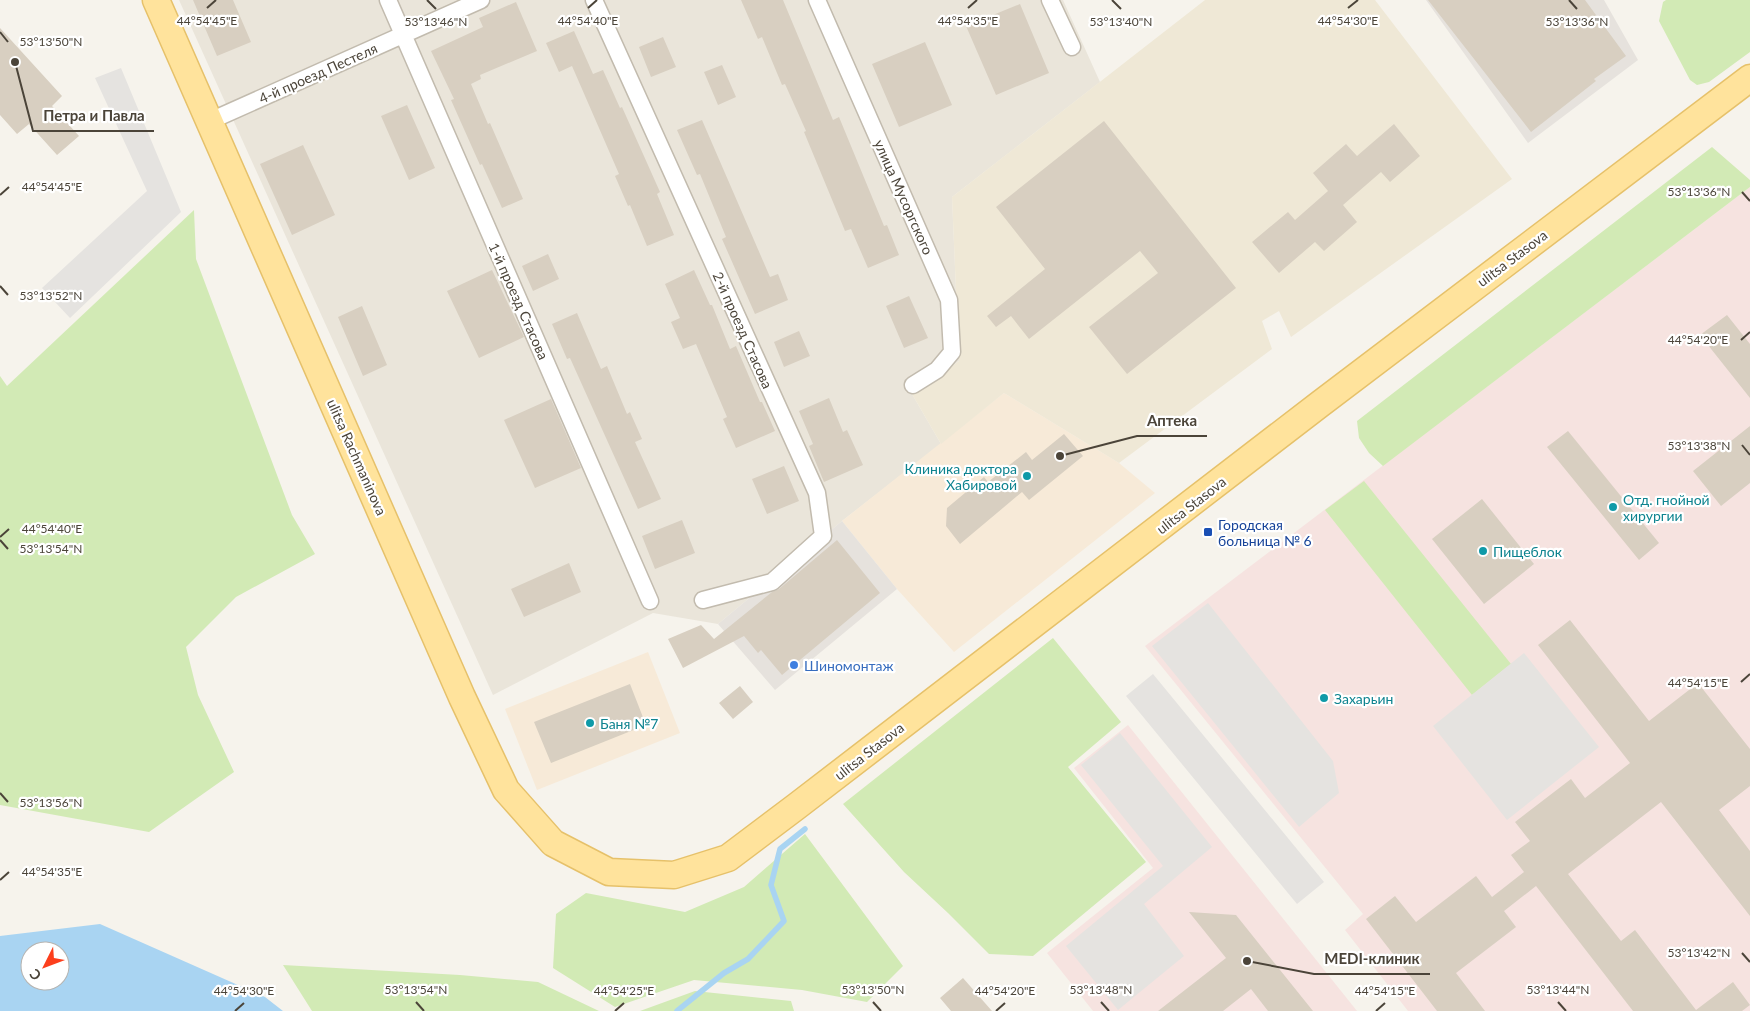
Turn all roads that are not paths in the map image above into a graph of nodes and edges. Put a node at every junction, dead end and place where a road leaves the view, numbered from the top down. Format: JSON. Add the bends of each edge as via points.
{"nodes":[{"id":1,"x":156,"y":0,"type":"edge"},
{"id":2,"x":388,"y":0,"type":"edge"},
{"id":3,"x":481,"y":0,"type":"edge"},
{"id":4,"x":594,"y":0,"type":"edge"},
{"id":5,"x":816,"y":0,"type":"edge"},
{"id":6,"x":1050,"y":0,"type":"edge"},
{"id":7,"x":403,"y":35,"type":"junction"},
{"id":8,"x":1072,"y":47,"type":"dead end"},
{"id":9,"x":1750,"y":78,"type":"edge"},
{"id":10,"x":210,"y":121,"type":"junction"},
{"id":11,"x":913,"y":384,"type":"dead end"},
{"id":12,"x":704,"y":600,"type":"dead end"},
{"id":13,"x":650,"y":601,"type":"dead end"},
{"id":14,"x":609,"y":872,"type":"joint"}],
"edges":[{"from":1,"to":10,"type":"main road","name":"ulitsa Rachmaninova"},
{"from":2,"to":7,"type":"street","name":"1-й проезд Стасова"},
{"from":3,"to":7,"type":"street","name":"4-й проезд Пестеля"},
{"from":4,"to":12,"type":"street","name":"2-й проезд Стасова","via":[[817,493],[823,536],[772,582]]},
{"from":5,"to":11,"type":"street","name":"улица Мусоргского","via":[[949,300],[952,352],[937,370]]},
{"from":6,"to":8,"type":"street"},
{"from":7,"to":10,"type":"street","name":"4-й проезд Пестеля"},
{"from":7,"to":13,"type":"street","name":"1-й проезд Стасова"},
{"from":9,"to":14,"type":"main road","name":"ulitsa Stasova","via":[[728,858],[674,875]]},
{"from":10,"to":14,"type":"main road","name":"ulitsa Rachmaninova","via":[[454,679],[506,790],[553,843]]}]}
